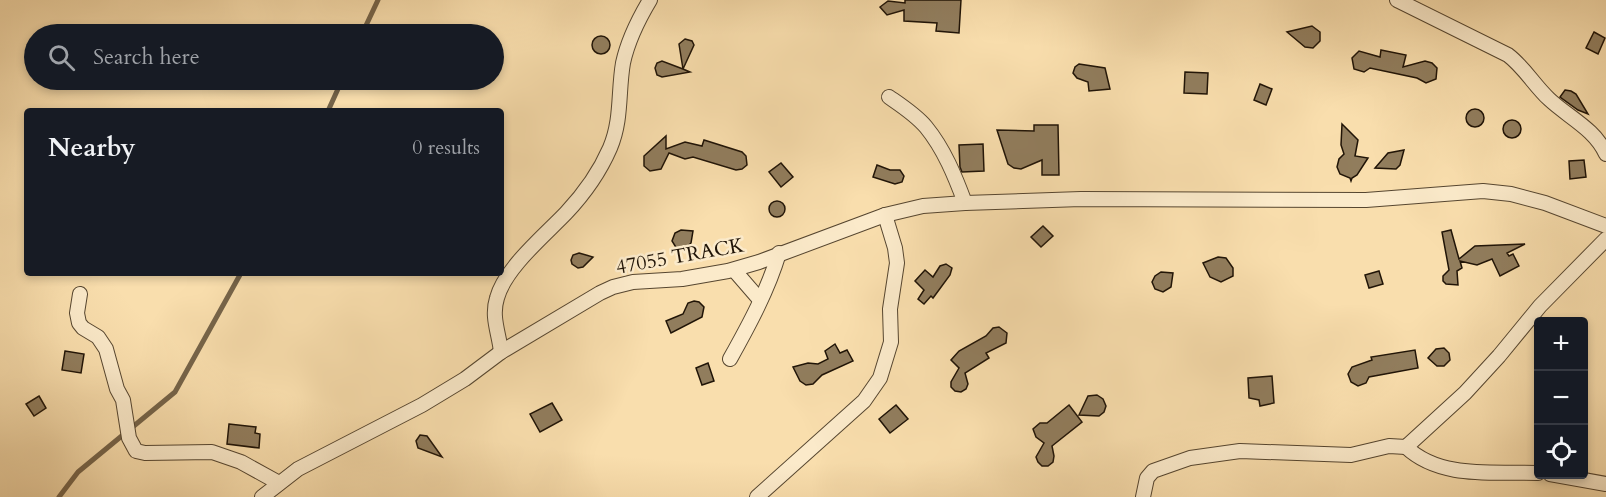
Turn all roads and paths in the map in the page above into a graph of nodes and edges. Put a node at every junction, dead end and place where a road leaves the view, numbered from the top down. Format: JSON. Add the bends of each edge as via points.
{"nodes":[{"id":1,"x":650,"y":0,"type":"edge"},
{"id":2,"x":1397,"y":0,"type":"edge"},
{"id":3,"x":890,"y":97,"type":"dead end"},
{"id":4,"x":1606,"y":154,"type":"edge"},
{"id":5,"x":965,"y":203,"type":"junction"},
{"id":6,"x":885,"y":215,"type":"junction"},
{"id":7,"x":1606,"y":225,"type":"edge"},
{"id":8,"x":1606,"y":239,"type":"edge"},
{"id":9,"x":779,"y":253,"type":"junction"},
{"id":10,"x":734,"y":270,"type":"junction"},
{"id":11,"x":80,"y":294,"type":"dead end"},
{"id":12,"x":760,"y":300,"type":"junction"},
{"id":13,"x":501,"y":352,"type":"junction"},
{"id":14,"x":730,"y":359,"type":"dead end"},
{"id":15,"x":1406,"y":447,"type":"junction"},
{"id":16,"x":1534,"y":473,"type":"edge"},
{"id":17,"x":1578,"y":479,"type":"edge"},
{"id":18,"x":279,"y":483,"type":"junction"},
{"id":19,"x":1606,"y":484,"type":"edge"},
{"id":20,"x":262,"y":497,"type":"edge"},
{"id":21,"x":757,"y":497,"type":"edge"},
{"id":22,"x":1143,"y":497,"type":"edge"}],
"edges":[{"from":1,"to":13,"type":"street","via":[[629,40],[616,132],[609,149],[578,198],[528,251],[501,287],[494,315]]},
{"from":2,"to":4,"type":"street","via":[[1508,55],[1550,100],[1591,134]]},
{"from":3,"to":5,"type":"street","via":[[926,126],[954,172]]},
{"from":5,"to":6,"type":"street","name":"47055 TRACK","via":[[923,206]]},
{"from":5,"to":7,"type":"street","name":"47055 TRACK","via":[[1081,199],[1366,200],[1483,191],[1545,203]]},
{"from":6,"to":9,"type":"street","name":"47055 TRACK"},
{"from":6,"to":21,"type":"street","via":[[897,264],[890,309],[891,342],[880,378],[864,401]]},
{"from":8,"to":15,"type":"street","via":[[1540,306],[1465,393]]},
{"from":9,"to":10,"type":"street","name":"47055 TRACK"},
{"from":9,"to":12,"type":"street"},
{"from":10,"to":12,"type":"street"},
{"from":10,"to":13,"type":"street","name":"47055 TRACK","via":[[614,287],[564,312]]},
{"from":11,"to":18,"type":"street","via":[[80,323],[106,349],[123,400],[129,438],[136,451],[212,452],[248,465]]},
{"from":12,"to":14,"type":"street"},
{"from":13,"to":18,"type":"street","name":"47055 TRACK","via":[[431,400],[298,469]]},
{"from":15,"to":16,"type":"street","via":[[1423,460],[1449,469]]},
{"from":15,"to":22,"type":"street","via":[[1389,446],[1351,455],[1240,451],[1190,458],[1153,471],[1147,478]]},
{"from":17,"to":19,"type":"street"},
{"from":18,"to":20,"type":"street","name":"47055 TRACK"}]}
